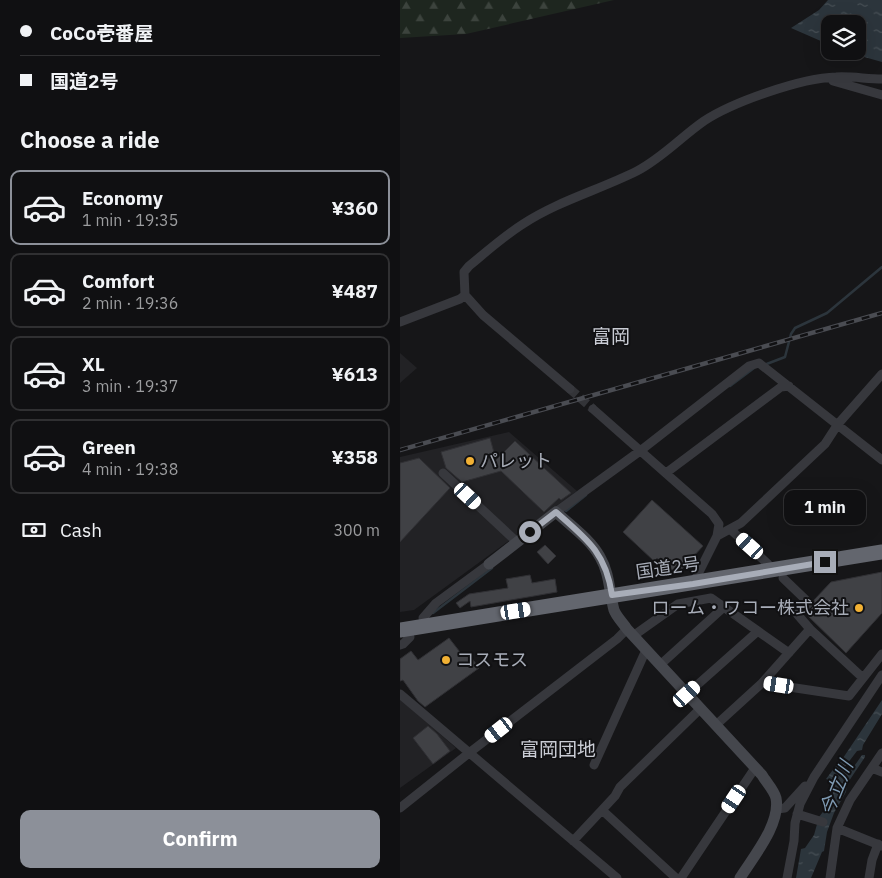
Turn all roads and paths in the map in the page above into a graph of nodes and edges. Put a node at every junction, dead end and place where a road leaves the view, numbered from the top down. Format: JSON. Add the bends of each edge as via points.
{"nodes":[{"id":1,"x":820,"y":79,"type":"junction"},
{"id":2,"x":882,"y":79,"type":"edge"},
{"id":3,"x":882,"y":95,"type":"edge"},
{"id":4,"x":466,"y":295,"type":"junction"},
{"id":5,"x":400,"y":322,"type":"edge"},
{"id":6,"x":882,"y":374,"type":"edge"},
{"id":7,"x":788,"y":386,"type":"junction"},
{"id":8,"x":570,"y":389,"type":"tunnel mouth"},
{"id":9,"x":593,"y":408,"type":"tunnel mouth"},
{"id":10,"x":838,"y":424,"type":"junction"},
{"id":11,"x":642,"y":452,"type":"junction"},
{"id":12,"x":882,"y":460,"type":"edge"},
{"id":13,"x":443,"y":473,"type":"dead end"},
{"id":14,"x":666,"y":473,"type":"junction"},
{"id":15,"x":556,"y":512,"type":"junction"},
{"id":16,"x":730,"y":529,"type":"junction"},
{"id":17,"x":716,"y":536,"type":"junction"},
{"id":18,"x":517,"y":542,"type":"junction"},
{"id":19,"x":882,"y":552,"type":"edge"},
{"id":20,"x":489,"y":564,"type":"joint"},
{"id":21,"x":768,"y":564,"type":"dead end"},
{"id":22,"x":783,"y":578,"type":"dead end"},
{"id":23,"x":693,"y":584,"type":"junction"},
{"id":24,"x":612,"y":595,"type":"junction"},
{"id":25,"x":724,"y":607,"type":"junction"},
{"id":26,"x":423,"y":618,"type":"dead end"},
{"id":27,"x":810,"y":629,"type":"junction"},
{"id":28,"x":758,"y":631,"type":"junction"},
{"id":29,"x":630,"y":632,"type":"junction"},
{"id":30,"x":405,"y":634,"type":"edge"},
{"id":31,"x":400,"y":644,"type":"edge"},
{"id":32,"x":646,"y":650,"type":"junction"},
{"id":33,"x":789,"y":653,"type":"junction"},
{"id":34,"x":882,"y":654,"type":"edge"},
{"id":35,"x":660,"y":664,"type":"junction"},
{"id":36,"x":882,"y":675,"type":"edge"},
{"id":37,"x":863,"y":678,"type":"junction"},
{"id":38,"x":762,"y":683,"type":"junction"},
{"id":39,"x":400,"y":694,"type":"edge"},
{"id":40,"x":687,"y":694,"type":"junction"},
{"id":41,"x":700,"y":708,"type":"junction"},
{"id":42,"x":716,"y":725,"type":"junction"},
{"id":43,"x":469,"y":753,"type":"junction"},
{"id":44,"x":882,"y":753,"type":"edge"},
{"id":45,"x":594,"y":766,"type":"dead end"},
{"id":46,"x":755,"y":768,"type":"junction"},
{"id":47,"x":872,"y":768,"type":"junction"},
{"id":48,"x":882,"y":772,"type":"edge"},
{"id":49,"x":814,"y":777,"type":"junction"},
{"id":50,"x":400,"y":808,"type":"edge"},
{"id":51,"x":777,"y":809,"type":"junction"},
{"id":52,"x":602,"y":810,"type":"junction"},
{"id":53,"x":800,"y":815,"type":"junction"},
{"id":54,"x":823,"y":822,"type":"dead end"},
{"id":55,"x":837,"y":828,"type":"junction"},
{"id":56,"x":573,"y":841,"type":"junction"},
{"id":57,"x":880,"y":845,"type":"edge"},
{"id":58,"x":617,"y":878,"type":"edge"},
{"id":59,"x":676,"y":878,"type":"edge"},
{"id":60,"x":681,"y":878,"type":"edge"},
{"id":61,"x":740,"y":878,"type":"edge"},
{"id":62,"x":788,"y":878,"type":"edge"},
{"id":63,"x":830,"y":878,"type":"edge"},
{"id":64,"x":869,"y":878,"type":"edge"}],
"edges":[{"from":1,"to":2,"type":"street","via":[[837,76]]},
{"from":1,"to":3,"type":"street"},
{"from":1,"to":4,"type":"street","via":[[774,91],[722,112],[638,171],[523,224],[466,269]]},
{"from":4,"to":5,"type":"street"},
{"from":4,"to":8,"type":"street","via":[[483,315]]},
{"from":6,"to":10,"type":"street"},
{"from":7,"to":10,"type":"street"},
{"from":7,"to":11,"type":"street","via":[[759,363],[749,366]]},
{"from":7,"to":14,"type":"street","via":[[781,387]]},
{"from":9,"to":11,"type":"street"},
{"from":10,"to":12,"type":"street"},
{"from":10,"to":16,"type":"street","via":[[825,444]]},
{"from":11,"to":14,"type":"street"},
{"from":11,"to":15,"type":"street"},
{"from":13,"to":18,"type":"street"},
{"from":14,"to":17,"type":"street","via":[[712,514],[719,524]]},
{"from":15,"to":18,"type":"street"},
{"from":15,"to":24,"type":"street","via":[[582,534],[600,556]]},
{"from":16,"to":17,"type":"street"},
{"from":16,"to":21,"type":"street"},
{"from":17,"to":23,"type":"street"},
{"from":18,"to":20,"type":"street"},
{"from":19,"to":23,"type":"highway","name":"国道2号"},
{"from":20,"to":26,"type":"street","via":[[436,603]]},
{"from":22,"to":27,"type":"street","via":[[809,603],[797,614]]},
{"from":23,"to":24,"type":"highway","name":"国道2号"},
{"from":24,"to":29,"type":"street","via":[[614,612]]},
{"from":24,"to":30,"type":"highway","name":"国道2号"},
{"from":25,"to":28,"type":"street"},
{"from":25,"to":29,"type":"street","via":[[711,598],[678,604]]},
{"from":25,"to":35,"type":"street"},
{"from":27,"to":33,"type":"street"},
{"from":27,"to":37,"type":"street"},
{"from":28,"to":33,"type":"street"},
{"from":28,"to":40,"type":"street"},
{"from":29,"to":32,"type":"street"},
{"from":29,"to":43,"type":"street"},
{"from":30,"to":31,"type":"street","via":[[404,644]]},
{"from":32,"to":35,"type":"street"},
{"from":32,"to":45,"type":"street"},
{"from":33,"to":38,"type":"street"},
{"from":34,"to":37,"type":"street"},
{"from":35,"to":40,"type":"street"},
{"from":36,"to":49,"type":"street"},
{"from":37,"to":38,"type":"street","via":[[849,696]]},
{"from":38,"to":42,"type":"street"},
{"from":39,"to":43,"type":"street"},
{"from":40,"to":41,"type":"street"},
{"from":41,"to":42,"type":"street"},
{"from":41,"to":52,"type":"street","via":[[620,786]]},
{"from":42,"to":46,"type":"street"},
{"from":43,"to":50,"type":"street"},
{"from":43,"to":56,"type":"street"},
{"from":44,"to":47,"type":"street"},
{"from":46,"to":51,"type":"street","via":[[776,796]]},
{"from":46,"to":60,"type":"street"},
{"from":47,"to":48,"type":"street"},
{"from":47,"to":55,"type":"street","via":[[850,800]]},
{"from":49,"to":51,"type":"street","via":[[785,808]]},
{"from":49,"to":53,"type":"street","via":[[800,804]]},
{"from":51,"to":61,"type":"street","via":[[773,825]]},
{"from":52,"to":56,"type":"street"},
{"from":52,"to":59,"type":"street"},
{"from":53,"to":54,"type":"street"},
{"from":53,"to":62,"type":"street"},
{"from":55,"to":57,"type":"street"},
{"from":55,"to":63,"type":"street"},
{"from":56,"to":58,"type":"street"},
{"from":57,"to":64,"type":"street","via":[[872,860]]}]}
